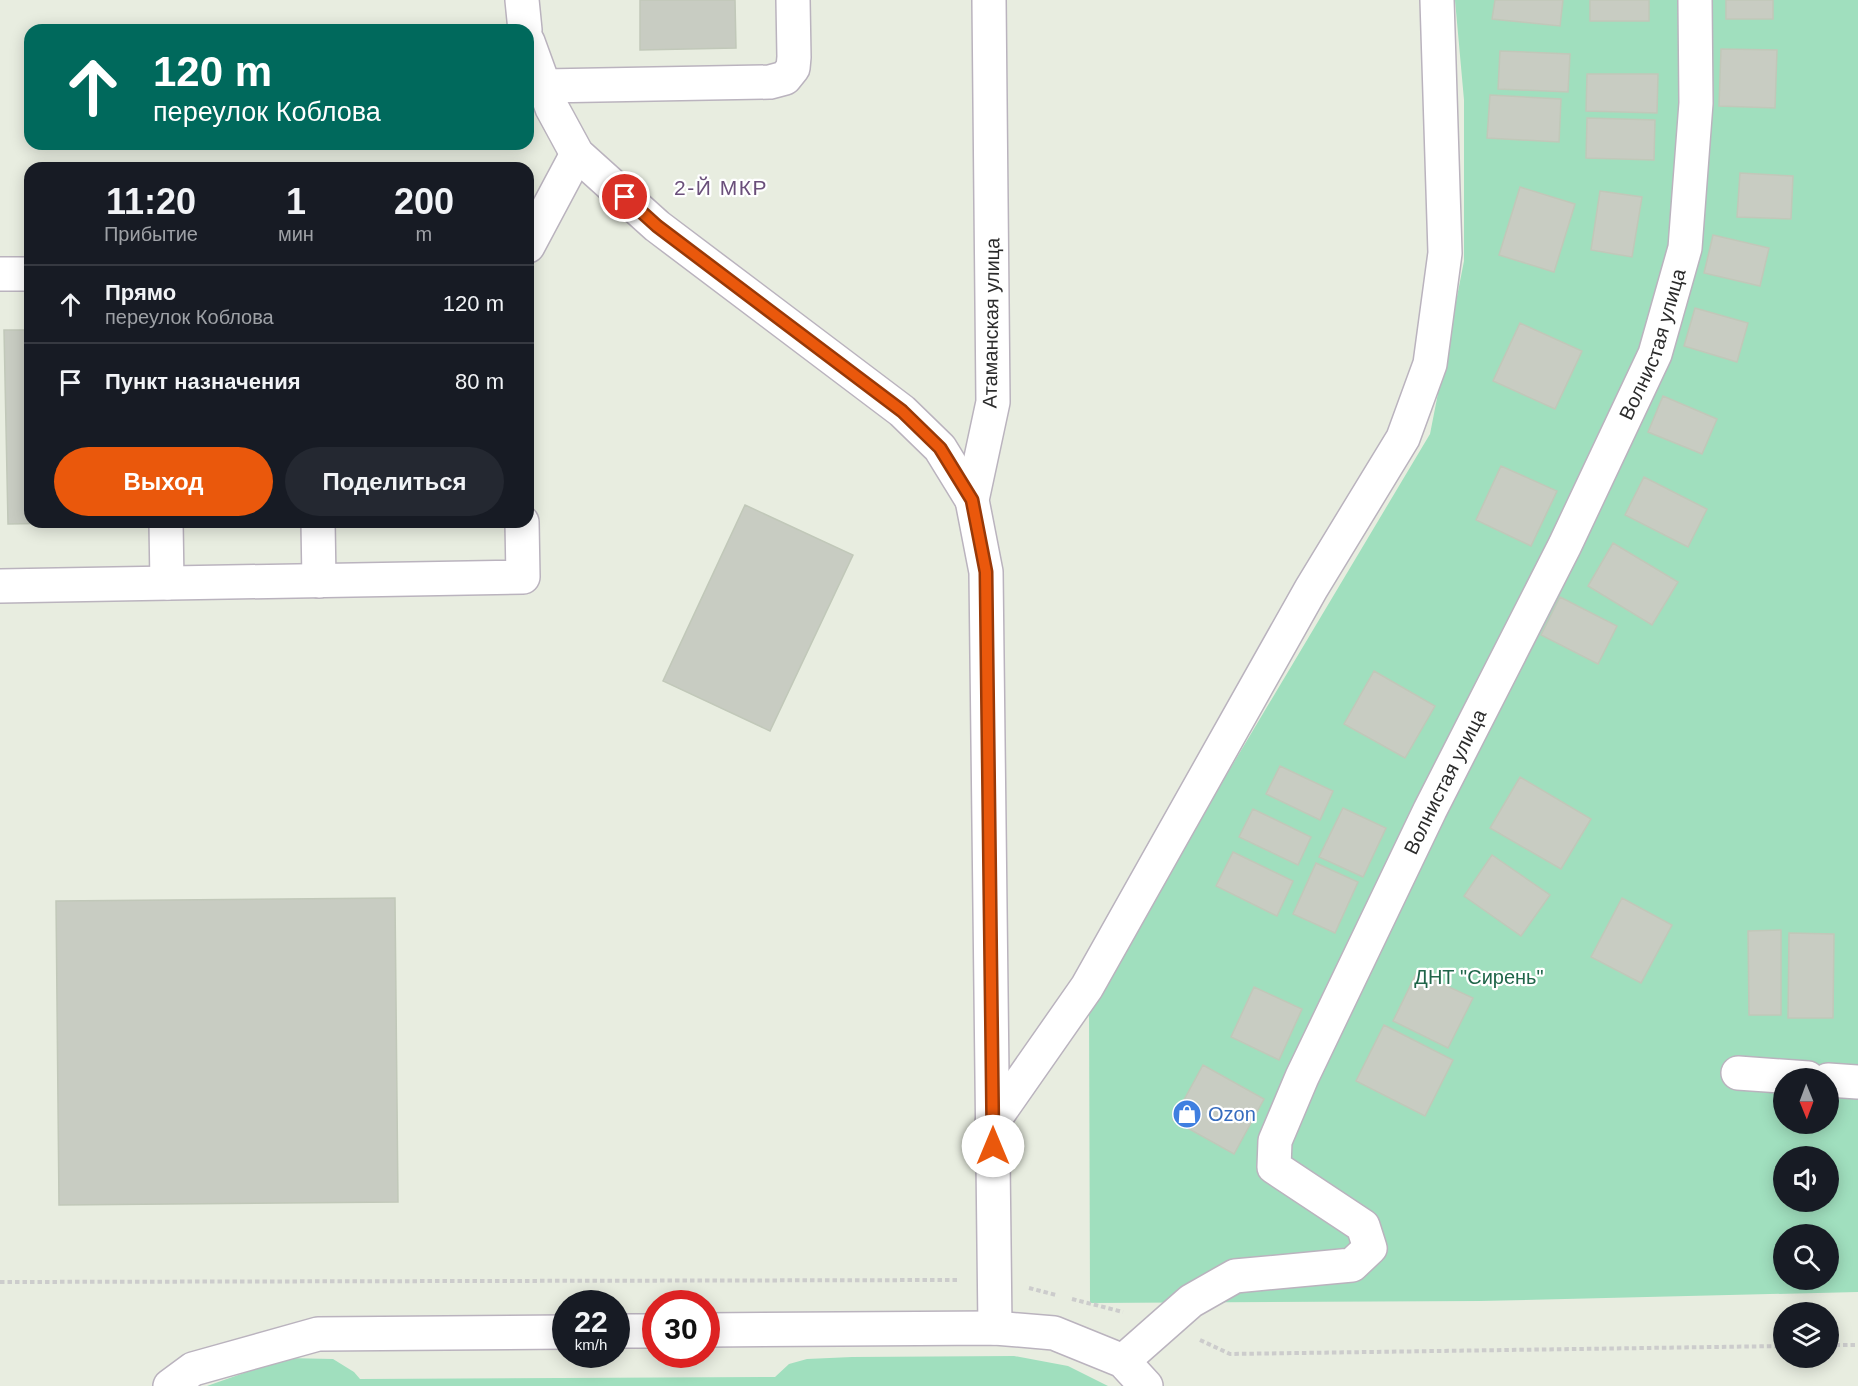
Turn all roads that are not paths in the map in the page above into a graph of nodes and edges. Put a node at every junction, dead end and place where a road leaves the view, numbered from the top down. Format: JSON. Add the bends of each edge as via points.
{"nodes":[{"id":1,"x":522,"y":0,"type":"edge"},
{"id":2,"x":793,"y":0,"type":"edge"},
{"id":3,"x":989,"y":0,"type":"edge"},
{"id":4,"x":1437,"y":0,"type":"edge"},
{"id":5,"x":1695,"y":0,"type":"edge"},
{"id":6,"x":524,"y":24,"type":"edge"},
{"id":7,"x":534,"y":58,"type":"edge"},
{"id":8,"x":544,"y":86,"type":"junction"},
{"id":9,"x":577,"y":154,"type":"junction"},
{"id":10,"x":534,"y":235,"type":"edge"},
{"id":11,"x":0,"y":274,"type":"edge"},
{"id":12,"x":24,"y":274,"type":"edge"},
{"id":13,"x":972,"y":500,"type":"junction"},
{"id":14,"x":166,"y":528,"type":"edge"},
{"id":15,"x":318,"y":528,"type":"edge"},
{"id":16,"x":522,"y":528,"type":"edge"},
{"id":17,"x":319,"y":581,"type":"junction"},
{"id":18,"x":167,"y":583,"type":"junction"},
{"id":19,"x":0,"y":586,"type":"edge"},
{"id":20,"x":1738,"y":1073,"type":"dead end"},
{"id":21,"x":1773,"y":1076,"type":"edge"},
{"id":22,"x":1839,"y":1081,"type":"edge"},
{"id":23,"x":1858,"y":1082,"type":"edge"},
{"id":24,"x":992,"y":1123,"type":"junction"},
{"id":25,"x":995,"y":1328,"type":"junction"},
{"id":26,"x":720,"y":1330,"type":"edge"},
{"id":27,"x":552,"y":1332,"type":"edge"},
{"id":28,"x":1123,"y":1361,"type":"junction"},
{"id":29,"x":170,"y":1386,"type":"edge"},
{"id":30,"x":1146,"y":1386,"type":"edge"}],
"edges":[{"from":1,"to":6,"type":"street"},
{"from":2,"to":8,"type":"street","via":[[793,68],[785,78],[770,82]]},
{"from":3,"to":13,"type":"street","name":"Атаманская улица","via":[[993,402]]},
{"from":4,"to":24,"type":"street","via":[[1445,253],[1430,364],[1403,438],[1311,589],[1087,987]]},
{"from":5,"to":28,"type":"street","name":"Волнистая улица","via":[[1696,103],[1685,248],[1655,354],[1565,545],[1425,820],[1275,1141],[1274,1167],[1364,1226],[1370,1248],[1352,1264],[1235,1276],[1191,1301]]},
{"from":7,"to":8,"type":"street"},
{"from":8,"to":9,"type":"street"},
{"from":9,"to":10,"type":"street"},
{"from":9,"to":13,"type":"street","via":[[657,226],[902,411],[940,448]]},
{"from":11,"to":12,"type":"street"},
{"from":13,"to":24,"type":"street","name":"Атаманская улица","via":[[986,572]]},
{"from":14,"to":18,"type":"street"},
{"from":15,"to":17,"type":"street"},
{"from":16,"to":17,"type":"street","via":[[523,577]]},
{"from":17,"to":18,"type":"street"},
{"from":18,"to":19,"type":"street"},
{"from":20,"to":21,"type":"street"},
{"from":22,"to":23,"type":"street"},
{"from":24,"to":25,"type":"street","name":"Атаманская улица"},
{"from":25,"to":26,"type":"street"},
{"from":25,"to":28,"type":"street","via":[[1054,1333]]},
{"from":27,"to":29,"type":"street","via":[[318,1334],[193,1369]]},
{"from":28,"to":30,"type":"street"}]}
